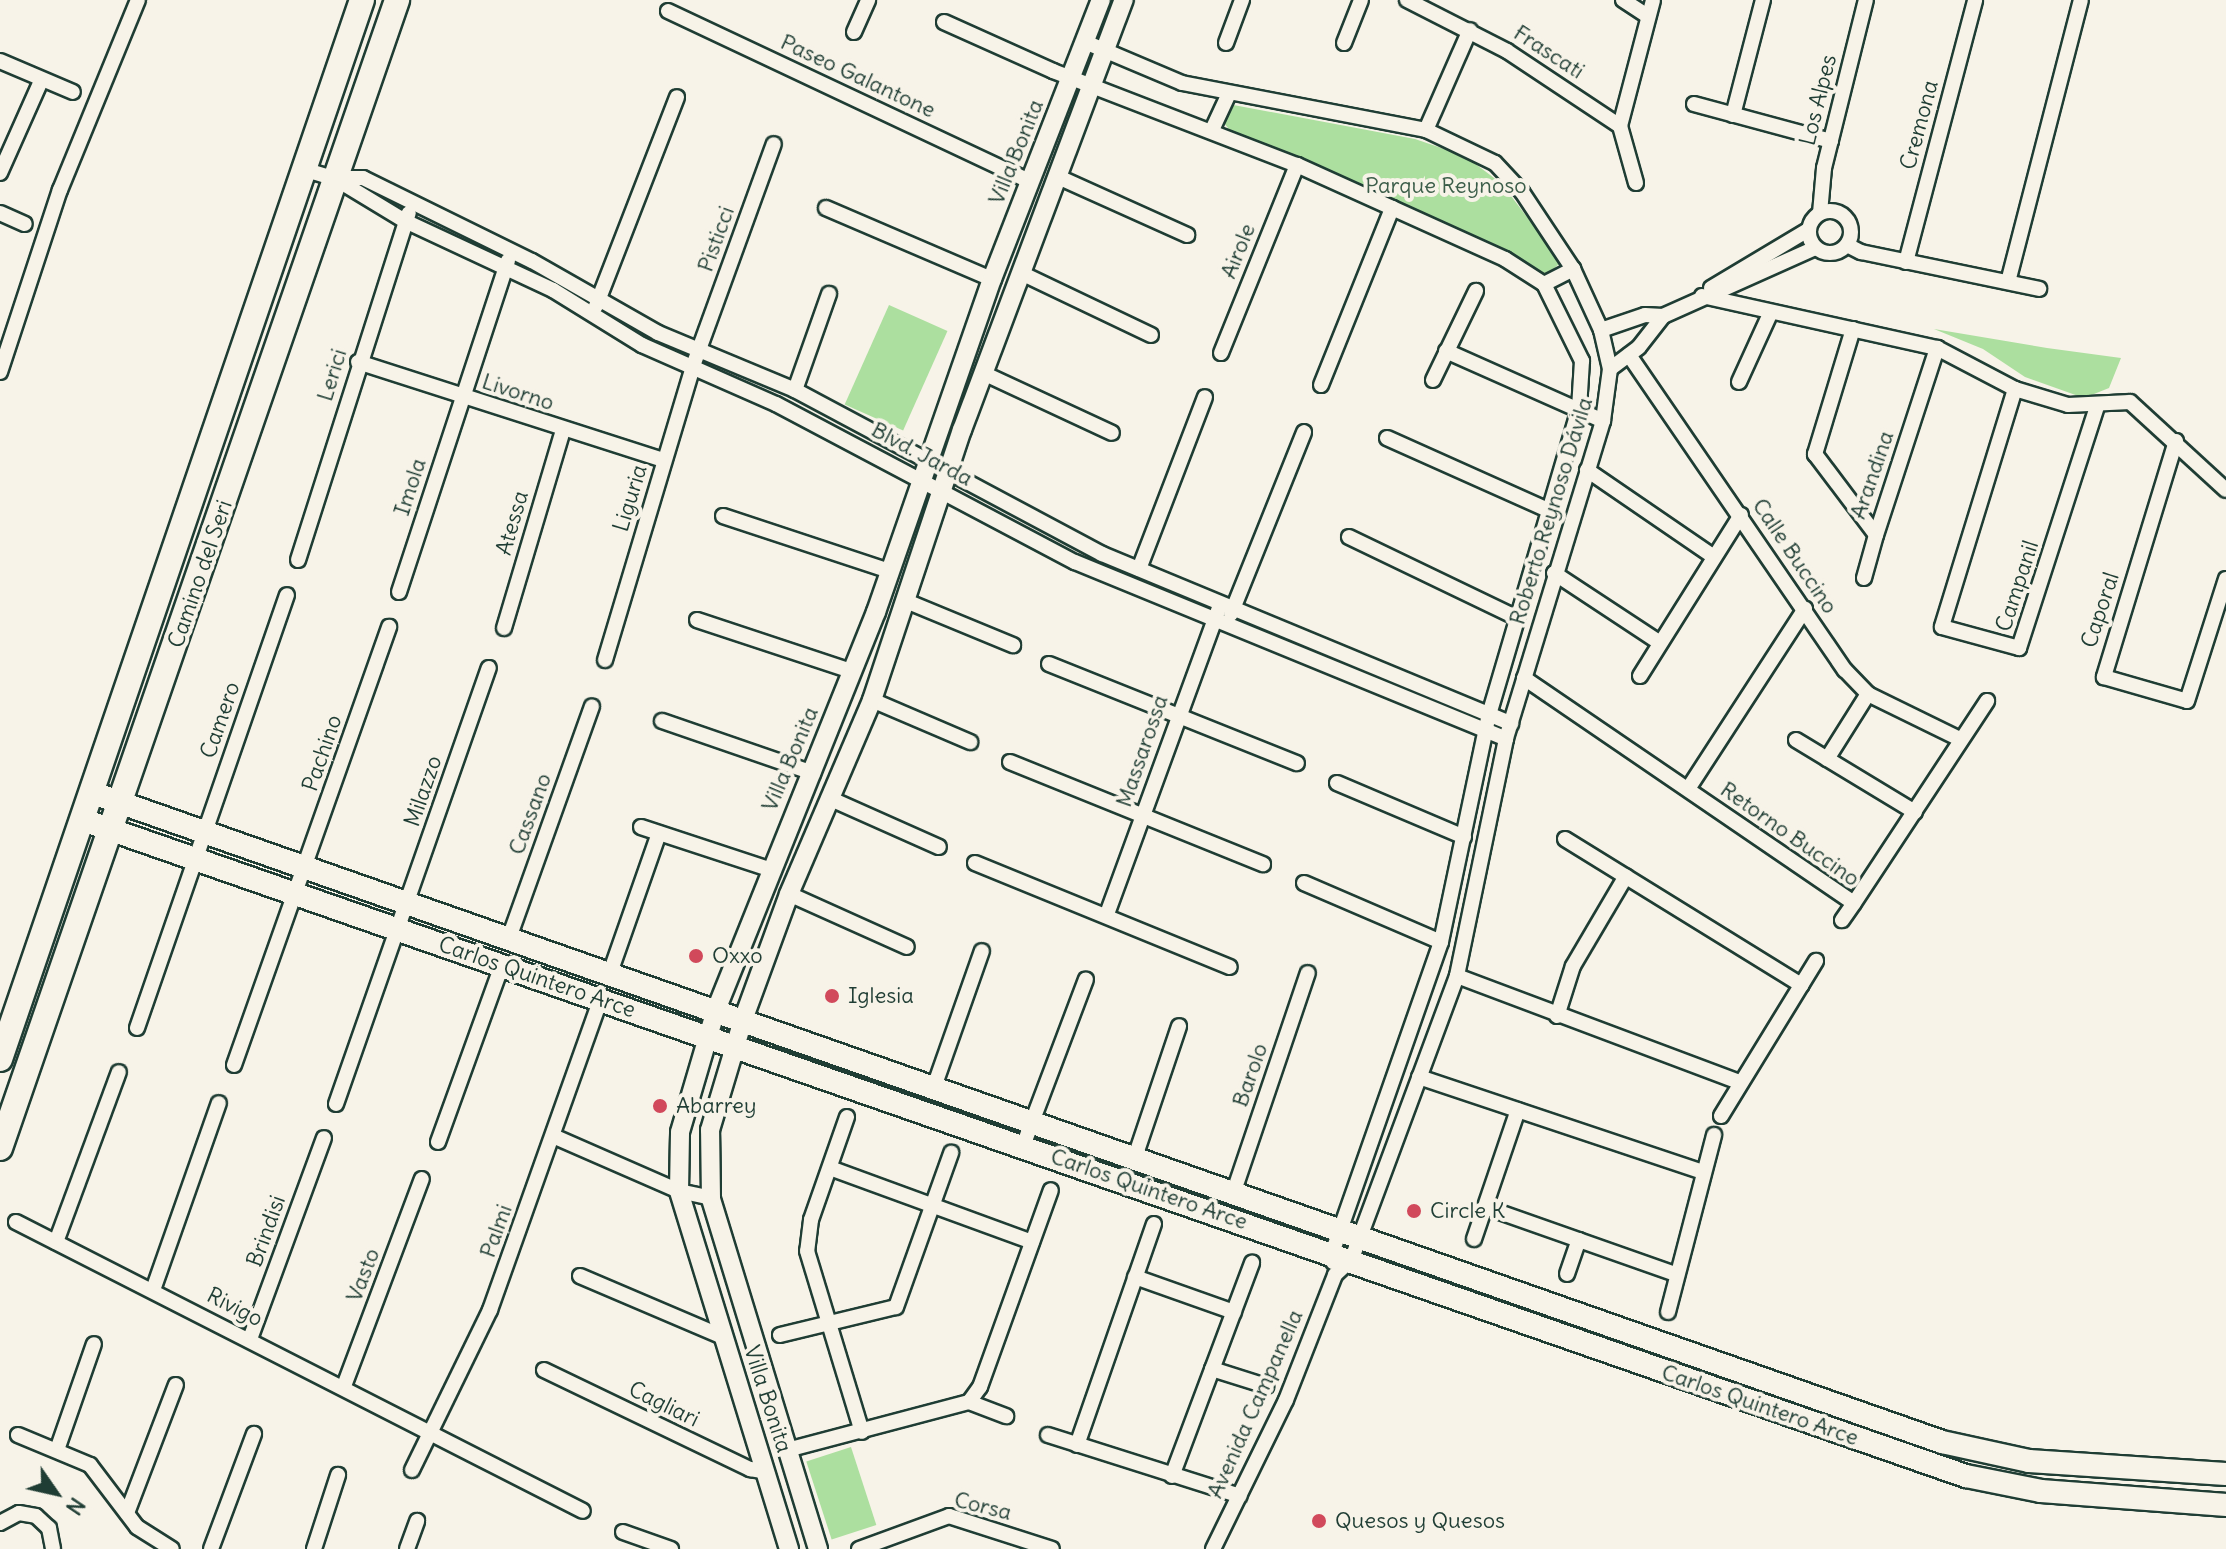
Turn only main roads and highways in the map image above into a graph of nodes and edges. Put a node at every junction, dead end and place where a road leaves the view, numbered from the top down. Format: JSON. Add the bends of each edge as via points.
{"nodes":[{"id":1,"x":362,"y":0,"type":"edge"},
{"id":2,"x":397,"y":0,"type":"edge"},
{"id":3,"x":237,"y":373,"type":"junction"},
{"id":4,"x":258,"y":409,"type":"junction"},
{"id":5,"x":93,"y":793,"type":"junction"},
{"id":6,"x":121,"y":803,"type":"junction"},
{"id":7,"x":83,"y":820,"type":"junction"},
{"id":8,"x":111,"y":830,"type":"junction"},
{"id":9,"x":0,"y":1059,"type":"edge"},
{"id":10,"x":0,"y":1148,"type":"edge"},
{"id":11,"x":1660,"y":1341,"type":"junction"},
{"id":12,"x":1649,"y":1366,"type":"junction"},
{"id":13,"x":2226,"y":1474,"type":"edge"},
{"id":14,"x":2226,"y":1505,"type":"edge"}],
"edges":[{"from":1,"to":3,"type":"main road","name":"Camino del Seri"},
{"from":2,"to":4,"type":"main road","name":"Camino del Seri"},
{"from":3,"to":4,"type":"main road"},
{"from":3,"to":5,"type":"main road","name":"Camino del Seri"},
{"from":4,"to":6,"type":"main road","name":"Camino del Seri"},
{"from":5,"to":6,"type":"main road","name":"Carlos Quintero Arce"},
{"from":5,"to":7,"type":"main road","name":"Camino del Seri"},
{"from":6,"to":8,"type":"main road","name":"Camino del Seri"},
{"from":6,"to":11,"type":"main road","name":"Carlos Quintero Arce"},
{"from":7,"to":8,"type":"main road","name":"Carlos Quintero Arce"},
{"from":7,"to":9,"type":"main road","name":"Camino del Seri"},
{"from":8,"to":10,"type":"main road","name":"Camino del Seri"},
{"from":8,"to":12,"type":"main road","name":"Carlos Quintero Arce"},
{"from":11,"to":12,"type":"main road"},
{"from":11,"to":13,"type":"main road","name":"Carlos Quintero Arce","via":[[1987,1453],[2029,1461]]},
{"from":12,"to":14,"type":"main road","name":"Carlos Quintero Arce","via":[[1966,1476],[2041,1491]]}]}
